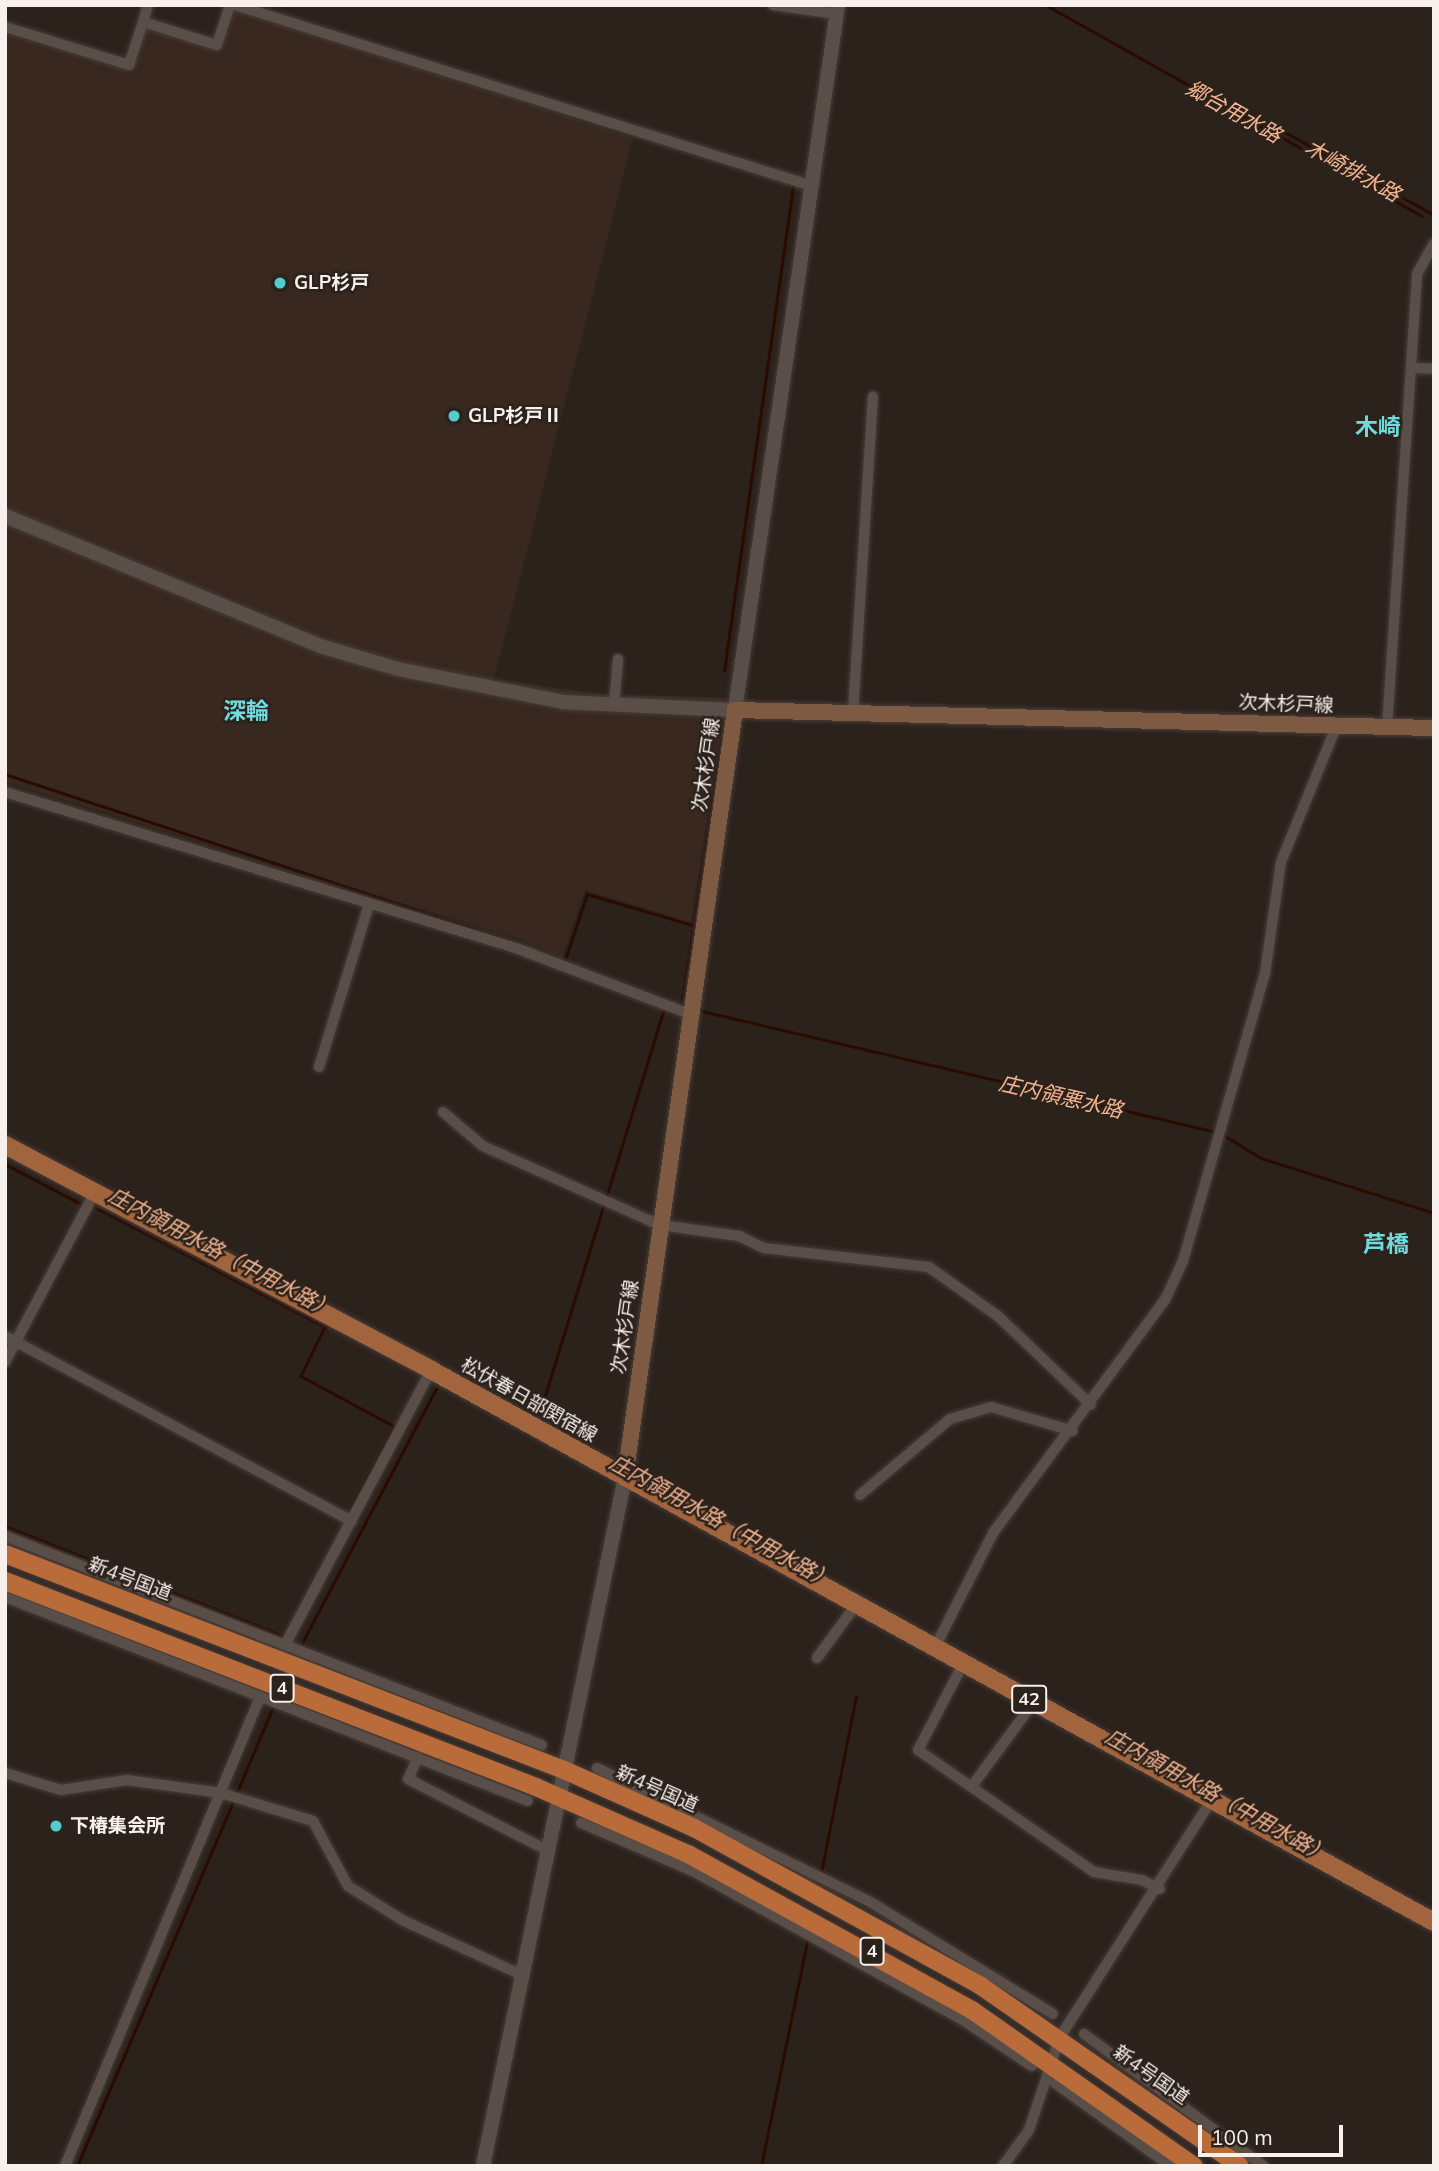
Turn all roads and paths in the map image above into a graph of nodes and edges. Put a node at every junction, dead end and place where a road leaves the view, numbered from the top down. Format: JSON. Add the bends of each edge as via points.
{"nodes":[{"id":1,"x":148,"y":5,"type":"edge"},
{"id":2,"x":230,"y":5,"type":"edge"},
{"id":3,"x":235,"y":5,"type":"edge"},
{"id":4,"x":773,"y":5,"type":"edge"},
{"id":5,"x":837,"y":10,"type":"edge"},
{"id":6,"x":143,"y":22,"type":"junction"},
{"id":7,"x":5,"y":27,"type":"edge"},
{"id":8,"x":812,"y":186,"type":"junction"},
{"id":9,"x":1434,"y":243,"type":"edge"},
{"id":10,"x":1411,"y":368,"type":"junction"},
{"id":11,"x":1434,"y":369,"type":"edge"},
{"id":12,"x":873,"y":397,"type":"dead end"},
{"id":13,"x":5,"y":516,"type":"edge"},
{"id":14,"x":618,"y":659,"type":"dead end"},
{"id":15,"x":614,"y":705,"type":"junction"},
{"id":16,"x":735,"y":710,"type":"junction"},
{"id":17,"x":853,"y":713,"type":"junction"},
{"id":18,"x":1336,"y":727,"type":"junction"},
{"id":19,"x":1387,"y":727,"type":"junction"},
{"id":20,"x":1434,"y":728,"type":"edge"},
{"id":21,"x":5,"y":792,"type":"edge"},
{"id":22,"x":369,"y":904,"type":"junction"},
{"id":23,"x":690,"y":1014,"type":"junction"},
{"id":24,"x":319,"y":1067,"type":"dead end"},
{"id":25,"x":443,"y":1112,"type":"dead end"},
{"id":26,"x":5,"y":1145,"type":"edge"},
{"id":27,"x":95,"y":1192,"type":"junction"},
{"id":28,"x":660,"y":1225,"type":"junction"},
{"id":29,"x":5,"y":1336,"type":"edge"},
{"id":30,"x":16,"y":1341,"type":"junction"},
{"id":31,"x":5,"y":1362,"type":"edge"},
{"id":32,"x":431,"y":1370,"type":"junction"},
{"id":33,"x":1091,"y":1405,"type":"junction"},
{"id":34,"x":1073,"y":1432,"type":"junction"},
{"id":35,"x":625,"y":1477,"type":"junction"},
{"id":36,"x":860,"y":1494,"type":"dead end"},
{"id":37,"x":352,"y":1521,"type":"junction"},
{"id":38,"x":5,"y":1536,"type":"edge"},
{"id":39,"x":5,"y":1554,"type":"edge"},
{"id":40,"x":5,"y":1581,"type":"edge"},
{"id":41,"x":5,"y":1597,"type":"edge"},
{"id":42,"x":856,"y":1605,"type":"junction"},
{"id":43,"x":285,"y":1645,"type":"junction"},
{"id":44,"x":934,"y":1649,"type":"junction"},
{"id":45,"x":817,"y":1658,"type":"dead end"},
{"id":46,"x":963,"y":1664,"type":"junction"},
{"id":47,"x":260,"y":1698,"type":"junction"},
{"id":48,"x":1034,"y":1702,"type":"junction"},
{"id":49,"x":460,"y":1723,"type":"junction"},
{"id":50,"x":542,"y":1745,"type":"dead end"},
{"id":51,"x":418,"y":1758,"type":"junction"},
{"id":52,"x":597,"y":1768,"type":"dead end"},
{"id":53,"x":564,"y":1770,"type":"junction"},
{"id":54,"x":5,"y":1773,"type":"edge"},
{"id":55,"x":488,"y":1775,"type":"junction"},
{"id":56,"x":972,"y":1786,"type":"junction"},
{"id":57,"x":221,"y":1793,"type":"junction"},
{"id":58,"x":558,"y":1796,"type":"junction"},
{"id":59,"x":528,"y":1801,"type":"dead end"},
{"id":60,"x":1211,"y":1801,"type":"junction"},
{"id":61,"x":581,"y":1823,"type":"dead end"},
{"id":62,"x":697,"y":1824,"type":"junction"},
{"id":63,"x":547,"y":1850,"type":"junction"},
{"id":64,"x":684,"y":1859,"type":"junction"},
{"id":65,"x":1160,"y":1889,"type":"junction"},
{"id":66,"x":1434,"y":1922,"type":"edge"},
{"id":67,"x":522,"y":1975,"type":"junction"},
{"id":68,"x":984,"y":1981,"type":"junction"},
{"id":69,"x":1053,"y":2014,"type":"dead end"},
{"id":70,"x":1084,"y":2034,"type":"dead end"},
{"id":71,"x":1060,"y":2037,"type":"junction"},
{"id":72,"x":1041,"y":2063,"type":"junction"},
{"id":73,"x":1055,"y":2083,"type":"dead end"},
{"id":74,"x":1139,"y":2085,"type":"junction"},
{"id":75,"x":1118,"y":2116,"type":"junction"},
{"id":76,"x":65,"y":2166,"type":"edge"},
{"id":77,"x":483,"y":2166,"type":"edge"},
{"id":78,"x":1003,"y":2166,"type":"edge"},
{"id":79,"x":1170,"y":2166,"type":"edge"},
{"id":80,"x":1194,"y":2166,"type":"edge"},
{"id":81,"x":1240,"y":2166,"type":"edge"},
{"id":82,"x":1264,"y":2166,"type":"edge"}],
"edges":[{"from":1,"to":6,"type":"street"},
{"from":2,"to":6,"type":"street","via":[[217,45]]},
{"from":3,"to":8,"type":"street"},
{"from":4,"to":5,"type":"street"},
{"from":5,"to":8,"type":"street"},
{"from":6,"to":7,"type":"street","via":[[130,65]]},
{"from":8,"to":16,"type":"street"},
{"from":9,"to":10,"type":"street","via":[[1417,274]]},
{"from":10,"to":11,"type":"street"},
{"from":10,"to":19,"type":"street"},
{"from":12,"to":17,"type":"street"},
{"from":13,"to":15,"type":"street","via":[[320,646],[481,688]]},
{"from":14,"to":15,"type":"street"},
{"from":15,"to":16,"type":"street"},
{"from":16,"to":17,"type":"main road","name":"次木杉戸線"},
{"from":16,"to":23,"type":"main road","name":"次木杉戸線"},
{"from":17,"to":18,"type":"main road","name":"次木杉戸線"},
{"from":18,"to":19,"type":"main road","name":"次木杉戸線"},
{"from":18,"to":33,"type":"street","via":[[1281,862],[1265,973],[1183,1261],[1165,1300]]},
{"from":19,"to":20,"type":"main road","name":"次木杉戸線"},
{"from":21,"to":22,"type":"street"},
{"from":22,"to":23,"type":"street","via":[[516,948]]},
{"from":22,"to":24,"type":"street"},
{"from":23,"to":28,"type":"main road","name":"次木杉戸線"},
{"from":25,"to":28,"type":"street","via":[[483,1146]]},
{"from":26,"to":27,"type":"main road","name":"松伏春日部関宿線","number":"42"},
{"from":27,"to":30,"type":"street"},
{"from":27,"to":32,"type":"main road","name":"松伏春日部関宿線","number":"42"},
{"from":28,"to":33,"type":"street","via":[[739,1236],[764,1248],[929,1267],[999,1317]]},
{"from":28,"to":35,"type":"main road","name":"次木杉戸線"},
{"from":29,"to":30,"type":"street"},
{"from":30,"to":31,"type":"street"},
{"from":30,"to":37,"type":"street"},
{"from":32,"to":35,"type":"main road","name":"松伏春日部関宿線","number":"42"},
{"from":32,"to":37,"type":"street"},
{"from":33,"to":34,"type":"street"},
{"from":34,"to":36,"type":"street","via":[[991,1407],[950,1419]]},
{"from":34,"to":44,"type":"street","via":[[993,1533]]},
{"from":35,"to":42,"type":"main road","name":"松伏春日部関宿線","number":"42"},
{"from":35,"to":53,"type":"street"},
{"from":37,"to":43,"type":"street"},
{"from":38,"to":43,"type":"street"},
{"from":39,"to":49,"type":"highway","name":"新4号国道","number":"4"},
{"from":40,"to":55,"type":"highway","number":"4"},
{"from":41,"to":47,"type":"street"},
{"from":42,"to":44,"type":"main road","name":"松伏春日部関宿線","number":"42"},
{"from":42,"to":45,"type":"street"},
{"from":43,"to":49,"type":"street"},
{"from":44,"to":46,"type":"main road","name":"松伏春日部関宿線","number":"42"},
{"from":46,"to":48,"type":"main road","name":"松伏春日部関宿線","number":"42"},
{"from":46,"to":56,"type":"street","via":[[918,1750]]},
{"from":47,"to":51,"type":"street"},
{"from":47,"to":57,"type":"street"},
{"from":48,"to":56,"type":"street"},
{"from":48,"to":60,"type":"main road","name":"松伏春日部関宿線","number":"42"},
{"from":49,"to":50,"type":"street"},
{"from":49,"to":53,"type":"highway","name":"新4号国道","number":"4"},
{"from":51,"to":55,"type":"street"},
{"from":51,"to":63,"type":"street","via":[[408,1779]]},
{"from":52,"to":62,"type":"street"},
{"from":53,"to":58,"type":"street"},
{"from":53,"to":62,"type":"highway","name":"新4号国道","number":"4"},
{"from":54,"to":57,"type":"street","via":[[61,1790],[127,1780]]},
{"from":55,"to":58,"type":"highway","number":"4"},
{"from":55,"to":59,"type":"street"},
{"from":56,"to":65,"type":"street","via":[[1094,1872],[1142,1880]]},
{"from":57,"to":67,"type":"street","via":[[313,1821],[348,1886],[404,1921]]},
{"from":57,"to":76,"type":"street"},
{"from":58,"to":63,"type":"street"},
{"from":58,"to":64,"type":"highway","number":"4"},
{"from":60,"to":65,"type":"street"},
{"from":60,"to":66,"type":"main road","name":"松伏春日部関宿線","number":"42"},
{"from":61,"to":64,"type":"street"},
{"from":62,"to":68,"type":"highway","name":"新4号国道","number":"4"},
{"from":63,"to":67,"type":"street"},
{"from":64,"to":72,"type":"highway","number":"4","via":[[969,2016]]},
{"from":65,"to":71,"type":"street"},
{"from":67,"to":77,"type":"street"},
{"from":68,"to":69,"type":"street"},
{"from":68,"to":71,"type":"highway","name":"新4号国道","number":"4"},
{"from":70,"to":74,"type":"street"},
{"from":71,"to":72,"type":"street"},
{"from":71,"to":74,"type":"highway","name":"新4号国道","number":"4"},
{"from":72,"to":75,"type":"highway","number":"4"},
{"from":72,"to":78,"type":"street","via":[[1029,2130]]},
{"from":73,"to":75,"type":"street"},
{"from":74,"to":81,"type":"highway","name":"新4号国道","number":"4"},
{"from":74,"to":82,"type":"street"},
{"from":75,"to":79,"type":"street"},
{"from":75,"to":80,"type":"highway","number":"4"}]}
